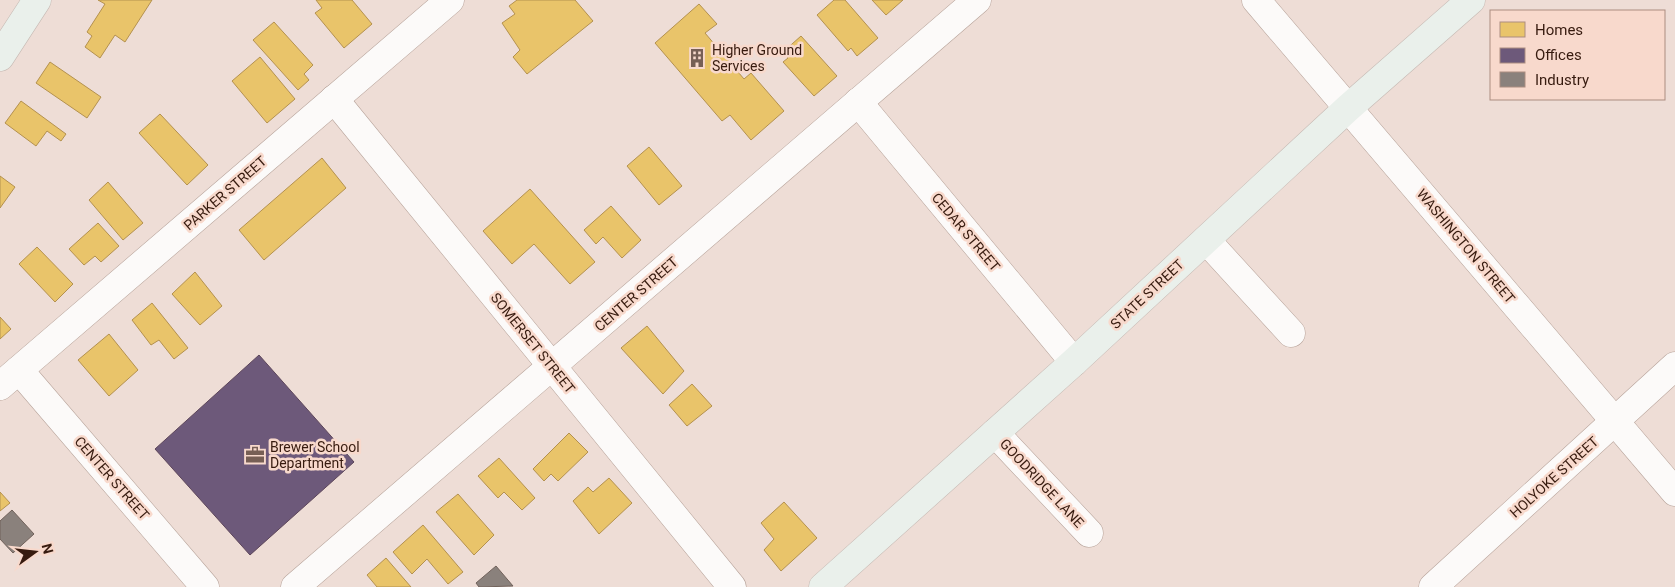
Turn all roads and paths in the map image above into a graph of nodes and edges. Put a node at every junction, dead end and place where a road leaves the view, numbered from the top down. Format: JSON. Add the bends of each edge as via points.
{"nodes":[{"id":1,"x":37,"y":0,"type":"edge"},
{"id":2,"x":450,"y":0,"type":"edge"},
{"id":3,"x":978,"y":0,"type":"edge"},
{"id":4,"x":1256,"y":0,"type":"edge"},
{"id":5,"x":1459,"y":4,"type":"edge"},
{"id":6,"x":0,"y":57,"type":"edge"},
{"id":7,"x":334,"y":99,"type":"junction"},
{"id":8,"x":858,"y":102,"type":"junction"},
{"id":9,"x":1348,"y":108,"type":"junction"},
{"id":10,"x":1206,"y":240,"type":"junction"},
{"id":11,"x":1291,"y":333,"type":"dead end"},
{"id":12,"x":1074,"y":362,"type":"junction"},
{"id":13,"x":552,"y":366,"type":"junction"},
{"id":14,"x":1675,"y":366,"type":"edge"},
{"id":15,"x":10,"y":378,"type":"edge"},
{"id":16,"x":1615,"y":421,"type":"junction"},
{"id":17,"x":995,"y":433,"type":"junction"},
{"id":18,"x":1675,"y":492,"type":"edge"},
{"id":19,"x":1089,"y":533,"type":"dead end"},
{"id":20,"x":205,"y":587,"type":"edge"},
{"id":21,"x":295,"y":587,"type":"edge"},
{"id":22,"x":732,"y":587,"type":"edge"},
{"id":23,"x":823,"y":587,"type":"edge"},
{"id":24,"x":1433,"y":587,"type":"edge"}],
"edges":[{"from":1,"to":6,"type":"main road"},
{"from":2,"to":7,"type":"street","name":"PARKER STREET"},
{"from":3,"to":8,"type":"street","name":"CENTER STREET"},
{"from":4,"to":9,"type":"street","name":"WASHINGTON STREET"},
{"from":5,"to":9,"type":"main road","name":"STATE STREET"},
{"from":7,"to":13,"type":"street","name":"SOMERSET STREET"},
{"from":7,"to":15,"type":"street","name":"PARKER STREET"},
{"from":8,"to":12,"type":"street","name":"CEDAR STREET"},
{"from":8,"to":13,"type":"street","name":"CENTER STREET"},
{"from":9,"to":10,"type":"main road","name":"STATE STREET"},
{"from":9,"to":16,"type":"street","name":"WASHINGTON STREET"},
{"from":10,"to":11,"type":"street"},
{"from":10,"to":12,"type":"main road","name":"STATE STREET"},
{"from":12,"to":17,"type":"main road","name":"STATE STREET"},
{"from":13,"to":21,"type":"street","name":"CENTER STREET"},
{"from":13,"to":22,"type":"street","name":"SOMERSET STREET"},
{"from":14,"to":16,"type":"street","name":"HOLYOKE STREET"},
{"from":15,"to":20,"type":"street","name":"CENTER STREET"},
{"from":16,"to":18,"type":"street","name":"WASHINGTON STREET"},
{"from":16,"to":24,"type":"street","name":"HOLYOKE STREET"},
{"from":17,"to":19,"type":"street","name":"GOODRIDGE LANE"},
{"from":17,"to":23,"type":"main road","name":"STATE STREET"}]}
